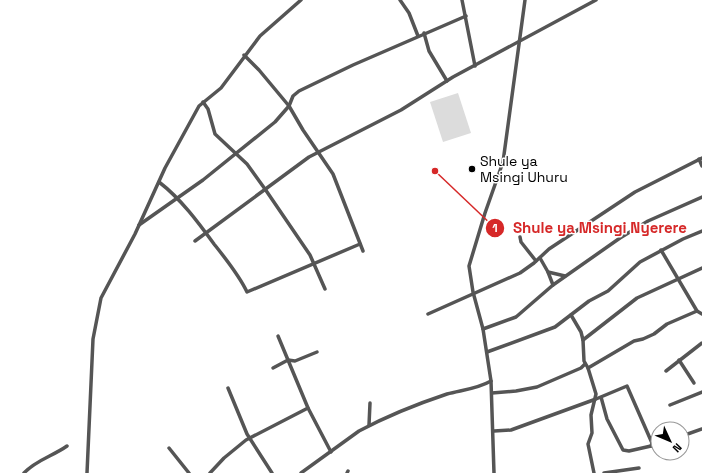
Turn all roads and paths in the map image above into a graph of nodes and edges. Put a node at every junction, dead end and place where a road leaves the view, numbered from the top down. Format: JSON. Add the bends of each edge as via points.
{"nodes":[{"id":1,"x":300,"y":0,"type":"edge"},
{"id":2,"x":400,"y":0,"type":"edge"},
{"id":3,"x":462,"y":0,"type":"edge"},
{"id":4,"x":596,"y":0,"type":"edge"},
{"id":5,"x":525,"y":1,"type":"edge"},
{"id":6,"x":466,"y":16,"type":"junction"},
{"id":7,"x":424,"y":33,"type":"junction"},
{"id":8,"x":418,"y":36,"type":"junction"},
{"id":9,"x":518,"y":42,"type":"junction"},
{"id":10,"x":244,"y":55,"type":"junction"},
{"id":11,"x":475,"y":66,"type":"junction"},
{"id":12,"x":447,"y":81,"type":"junction"},
{"id":13,"x":203,"y":102,"type":"junction"},
{"id":14,"x":289,"y":106,"type":"junction"},
{"id":15,"x":319,"y":152,"type":"junction"},
{"id":16,"x":236,"y":153,"type":"junction"},
{"id":17,"x":701,"y":159,"type":"edge"},
{"id":18,"x":702,"y":166,"type":"edge"},
{"id":19,"x":159,"y":182,"type":"junction"},
{"id":20,"x":265,"y":188,"type":"junction"},
{"id":21,"x":702,"y":197,"type":"edge"},
{"id":22,"x":177,"y":199,"type":"junction"},
{"id":23,"x":139,"y":225,"type":"junction"},
{"id":24,"x":702,"y":231,"type":"edge"},
{"id":25,"x":207,"y":232,"type":"junction"},
{"id":26,"x":520,"y":237,"type":"dead end"},
{"id":27,"x":195,"y":241,"type":"dead end"},
{"id":28,"x":360,"y":244,"type":"junction"},
{"id":29,"x":661,"y":250,"type":"junction"},
{"id":30,"x":364,"y":251,"type":"dead end"},
{"id":31,"x":540,"y":258,"type":"junction"},
{"id":32,"x":536,"y":261,"type":"junction"},
{"id":33,"x":313,"y":263,"type":"junction"},
{"id":34,"x":702,"y":268,"type":"edge"},
{"id":35,"x":548,"y":272,"type":"junction"},
{"id":36,"x":565,"y":276,"type":"junction"},
{"id":37,"x":678,"y":279,"type":"junction"},
{"id":38,"x":553,"y":285,"type":"junction"},
{"id":39,"x":325,"y":289,"type":"dead end"},
{"id":40,"x":473,"y":292,"type":"junction"},
{"id":41,"x":697,"y":311,"type":"junction"},
{"id":42,"x":428,"y":314,"type":"dead end"},
{"id":43,"x":702,"y":314,"type":"edge"},
{"id":44,"x":571,"y":315,"type":"junction"},
{"id":45,"x":483,"y":329,"type":"junction"},
{"id":46,"x":278,"y":336,"type":"dead end"},
{"id":47,"x":583,"y":340,"type":"junction"},
{"id":48,"x":702,"y":343,"type":"edge"},
{"id":49,"x":317,"y":352,"type":"dead end"},
{"id":50,"x":487,"y":352,"type":"junction"},
{"id":51,"x":288,"y":360,"type":"junction"},
{"id":52,"x":679,"y":360,"type":"junction"},
{"id":53,"x":586,"y":366,"type":"junction"},
{"id":54,"x":273,"y":368,"type":"dead end"},
{"id":55,"x":666,"y":372,"type":"dead end"},
{"id":56,"x":491,"y":381,"type":"junction"},
{"id":57,"x":694,"y":383,"type":"dead end"},
{"id":58,"x":228,"y":388,"type":"dead end"},
{"id":59,"x":702,"y":392,"type":"edge"},
{"id":60,"x":492,"y":393,"type":"junction"},
{"id":61,"x":601,"y":397,"type":"junction"},
{"id":62,"x":596,"y":399,"type":"junction"},
{"id":63,"x":370,"y":403,"type":"dead end"},
{"id":64,"x":670,"y":405,"type":"dead end"},
{"id":65,"x":308,"y":408,"type":"junction"},
{"id":66,"x":369,"y":425,"type":"junction"},
{"id":67,"x":702,"y":429,"type":"edge"},
{"id":68,"x":494,"y":431,"type":"junction"},
{"id":69,"x":690,"y":433,"type":"edge"},
{"id":70,"x":650,"y":438,"type":"edge"},
{"id":71,"x":251,"y":439,"type":"junction"},
{"id":72,"x":67,"y":446,"type":"dead end"},
{"id":73,"x":650,"y":446,"type":"edge"},
{"id":74,"x":169,"y":448,"type":"dead end"},
{"id":75,"x":331,"y":452,"type":"junction"},
{"id":76,"x":639,"y":468,"type":"dead end"},
{"id":77,"x":24,"y":473,"type":"edge"},
{"id":78,"x":87,"y":473,"type":"edge"},
{"id":79,"x":188,"y":473,"type":"edge"},
{"id":80,"x":210,"y":473,"type":"edge"},
{"id":81,"x":272,"y":473,"type":"edge"},
{"id":82,"x":301,"y":473,"type":"edge"},
{"id":83,"x":494,"y":473,"type":"edge"},
{"id":84,"x":594,"y":473,"type":"edge"},
{"id":85,"x":604,"y":473,"type":"edge"}],
"edges":[{"from":1,"to":10,"type":"street","via":[[260,36]]},
{"from":2,"to":8,"type":"street","via":[[409,13]]},
{"from":3,"to":6,"type":"street"},
{"from":4,"to":9,"type":"street"},
{"from":5,"to":9,"type":"street"},
{"from":6,"to":7,"type":"street"},
{"from":6,"to":11,"type":"street"},
{"from":7,"to":8,"type":"street"},
{"from":7,"to":12,"type":"street","via":[[434,62]]},
{"from":8,"to":14,"type":"street","via":[[299,91],[293,96]]},
{"from":9,"to":11,"type":"street"},
{"from":9,"to":40,"type":"street","via":[[503,162],[469,266]]},
{"from":10,"to":13,"type":"street","via":[[221,88]]},
{"from":10,"to":14,"type":"street"},
{"from":11,"to":12,"type":"street"},
{"from":12,"to":15,"type":"street","via":[[402,110]]},
{"from":13,"to":16,"type":"street","via":[[208,109],[215,134]]},
{"from":13,"to":19,"type":"street"},
{"from":14,"to":15,"type":"street"},
{"from":14,"to":16,"type":"street","via":[[274,122]]},
{"from":15,"to":20,"type":"street"},
{"from":15,"to":28,"type":"street","via":[[333,174]]},
{"from":16,"to":20,"type":"street"},
{"from":16,"to":22,"type":"street"},
{"from":17,"to":18,"type":"street"},
{"from":17,"to":31,"type":"street","via":[[635,192],[549,249]]},
{"from":19,"to":22,"type":"street"},
{"from":19,"to":23,"type":"street"},
{"from":20,"to":25,"type":"street"},
{"from":20,"to":33,"type":"street"},
{"from":21,"to":36,"type":"street","via":[[648,221],[591,256]]},
{"from":22,"to":23,"type":"street"},
{"from":22,"to":25,"type":"street"},
{"from":23,"to":78,"type":"street","via":[[98,308],[93,339]]},
{"from":24,"to":29,"type":"street"},
{"from":25,"to":27,"type":"street"},
{"from":25,"to":33,"type":"street","via":[[248,292]]},
{"from":26,"to":32,"type":"street"},
{"from":28,"to":30,"type":"street"},
{"from":28,"to":33,"type":"street"},
{"from":29,"to":37,"type":"street"},
{"from":29,"to":44,"type":"street","via":[[640,262],[608,291]]},
{"from":31,"to":32,"type":"street"},
{"from":31,"to":35,"type":"street"},
{"from":32,"to":40,"type":"street","via":[[520,273]]},
{"from":33,"to":39,"type":"street"},
{"from":34,"to":37,"type":"street"},
{"from":35,"to":36,"type":"street"},
{"from":35,"to":38,"type":"street"},
{"from":36,"to":38,"type":"street"},
{"from":37,"to":41,"type":"street"},
{"from":37,"to":47,"type":"street","via":[[638,298]]},
{"from":38,"to":45,"type":"street","via":[[516,317]]},
{"from":40,"to":42,"type":"street"},
{"from":40,"to":45,"type":"street"},
{"from":41,"to":43,"type":"street"},
{"from":41,"to":53,"type":"street"},
{"from":44,"to":47,"type":"street"},
{"from":44,"to":50,"type":"street","via":[[555,327]]},
{"from":45,"to":50,"type":"street"},
{"from":46,"to":51,"type":"street"},
{"from":47,"to":53,"type":"street"},
{"from":48,"to":52,"type":"street"},
{"from":49,"to":51,"type":"street","via":[[295,361]]},
{"from":50,"to":56,"type":"street"},
{"from":51,"to":54,"type":"street"},
{"from":51,"to":65,"type":"street"},
{"from":52,"to":55,"type":"street"},
{"from":52,"to":57,"type":"street"},
{"from":53,"to":60,"type":"street","via":[[537,387]]},
{"from":53,"to":62,"type":"street"},
{"from":56,"to":60,"type":"street"},
{"from":56,"to":66,"type":"street","via":[[482,387],[422,402]]},
{"from":58,"to":71,"type":"street"},
{"from":59,"to":64,"type":"street"},
{"from":60,"to":68,"type":"street"},
{"from":61,"to":62,"type":"street"},
{"from":61,"to":70,"type":"street","via":[[627,386]]},
{"from":61,"to":73,"type":"street","via":[[607,419],[623,450]]},
{"from":62,"to":68,"type":"street","via":[[511,430]]},
{"from":62,"to":84,"type":"street","via":[[591,415],[592,433],[588,444]]},
{"from":63,"to":66,"type":"street"},
{"from":65,"to":71,"type":"street"},
{"from":65,"to":75,"type":"street"},
{"from":66,"to":75,"type":"street"},
{"from":67,"to":69,"type":"street"},
{"from":68,"to":83,"type":"street"},
{"from":71,"to":80,"type":"street","via":[[246,440],[224,458]]},
{"from":71,"to":81,"type":"street"},
{"from":72,"to":77,"type":"street","via":[[55,455],[31,465]]},
{"from":74,"to":79,"type":"street"},
{"from":75,"to":82,"type":"street"},
{"from":76,"to":85,"type":"street"}]}
